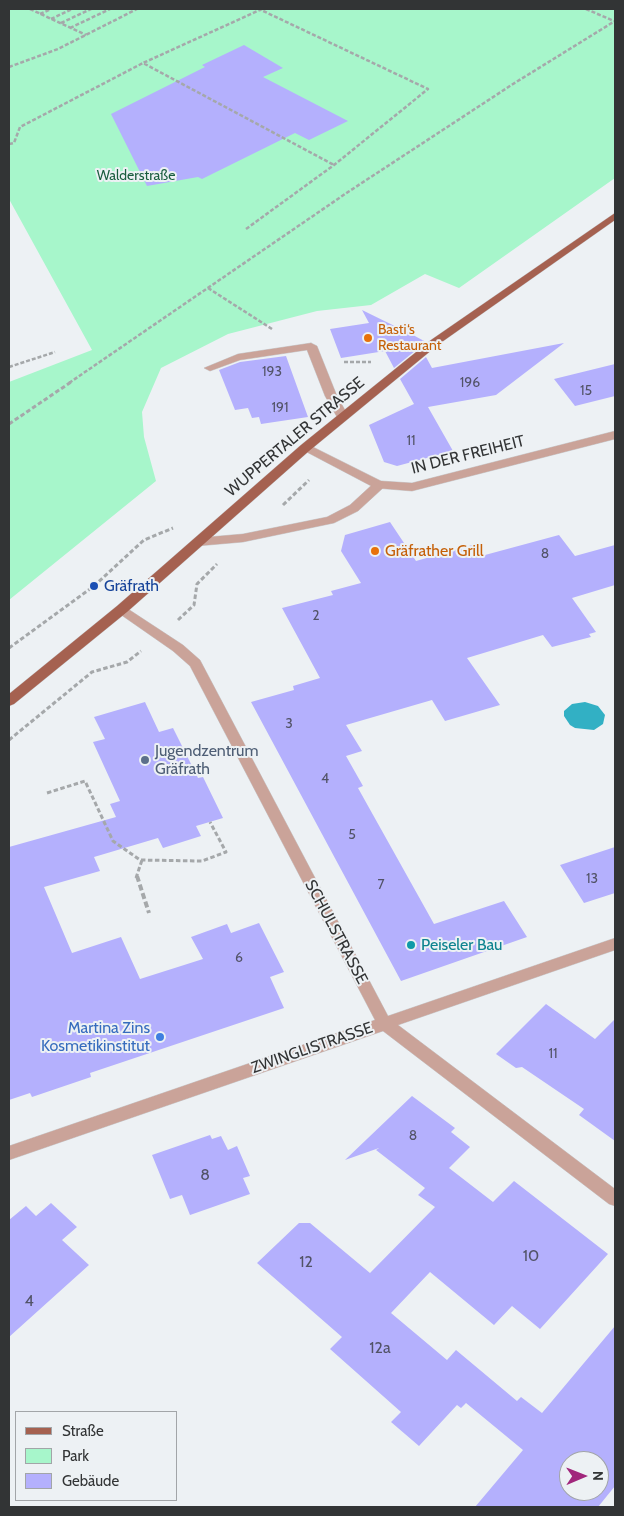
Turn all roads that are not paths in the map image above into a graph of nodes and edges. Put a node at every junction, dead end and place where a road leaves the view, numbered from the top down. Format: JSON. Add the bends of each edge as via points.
{"nodes":[{"id":1,"x":615,"y":216,"type":"edge"},
{"id":2,"x":210,"y":368,"type":"dead end"},
{"id":3,"x":343,"y":417,"type":"junction"},
{"id":4,"x":615,"y":435,"type":"edge"},
{"id":5,"x":305,"y":448,"type":"junction"},
{"id":6,"x":379,"y":485,"type":"junction"},
{"id":7,"x":196,"y":542,"type":"junction"},
{"id":8,"x":122,"y":610,"type":"junction"},
{"id":9,"x":9,"y":701,"type":"edge"},
{"id":10,"x":615,"y":944,"type":"edge"},
{"id":11,"x":384,"y":1023,"type":"junction"},
{"id":12,"x":9,"y":1153,"type":"edge"},
{"id":13,"x":615,"y":1199,"type":"edge"}],
"edges":[{"from":1,"to":3,"type":"main road","name":"WUPPERTALER STRASSE","via":[[435,342]]},
{"from":2,"to":3,"type":"street","via":[[238,357],[311,346]]},
{"from":3,"to":5,"type":"main road","name":"WUPPERTALER STRASSE"},
{"from":4,"to":6,"type":"street","name":"IN DER FREIHEIT","via":[[422,485]]},
{"from":5,"to":6,"type":"street","name":"IN DER FREIHEIT"},
{"from":5,"to":7,"type":"main road","name":"WUPPERTALER STRASSE"},
{"from":6,"to":7,"type":"street","via":[[354,508],[330,520],[243,538]]},
{"from":7,"to":8,"type":"main road","name":"WUPPERTALER STRASSE"},
{"from":8,"to":9,"type":"main road","name":"WUPPERTALER STRASSE"},
{"from":8,"to":11,"type":"street","name":"SCHULSTRASSE","via":[[195,663]]},
{"from":10,"to":11,"type":"street","name":"ZWINGLISTRASSE"},
{"from":11,"to":12,"type":"street","name":"ZWINGLISTRASSE"},
{"from":11,"to":13,"type":"street","name":"SCHULSTRASSE"}]}
